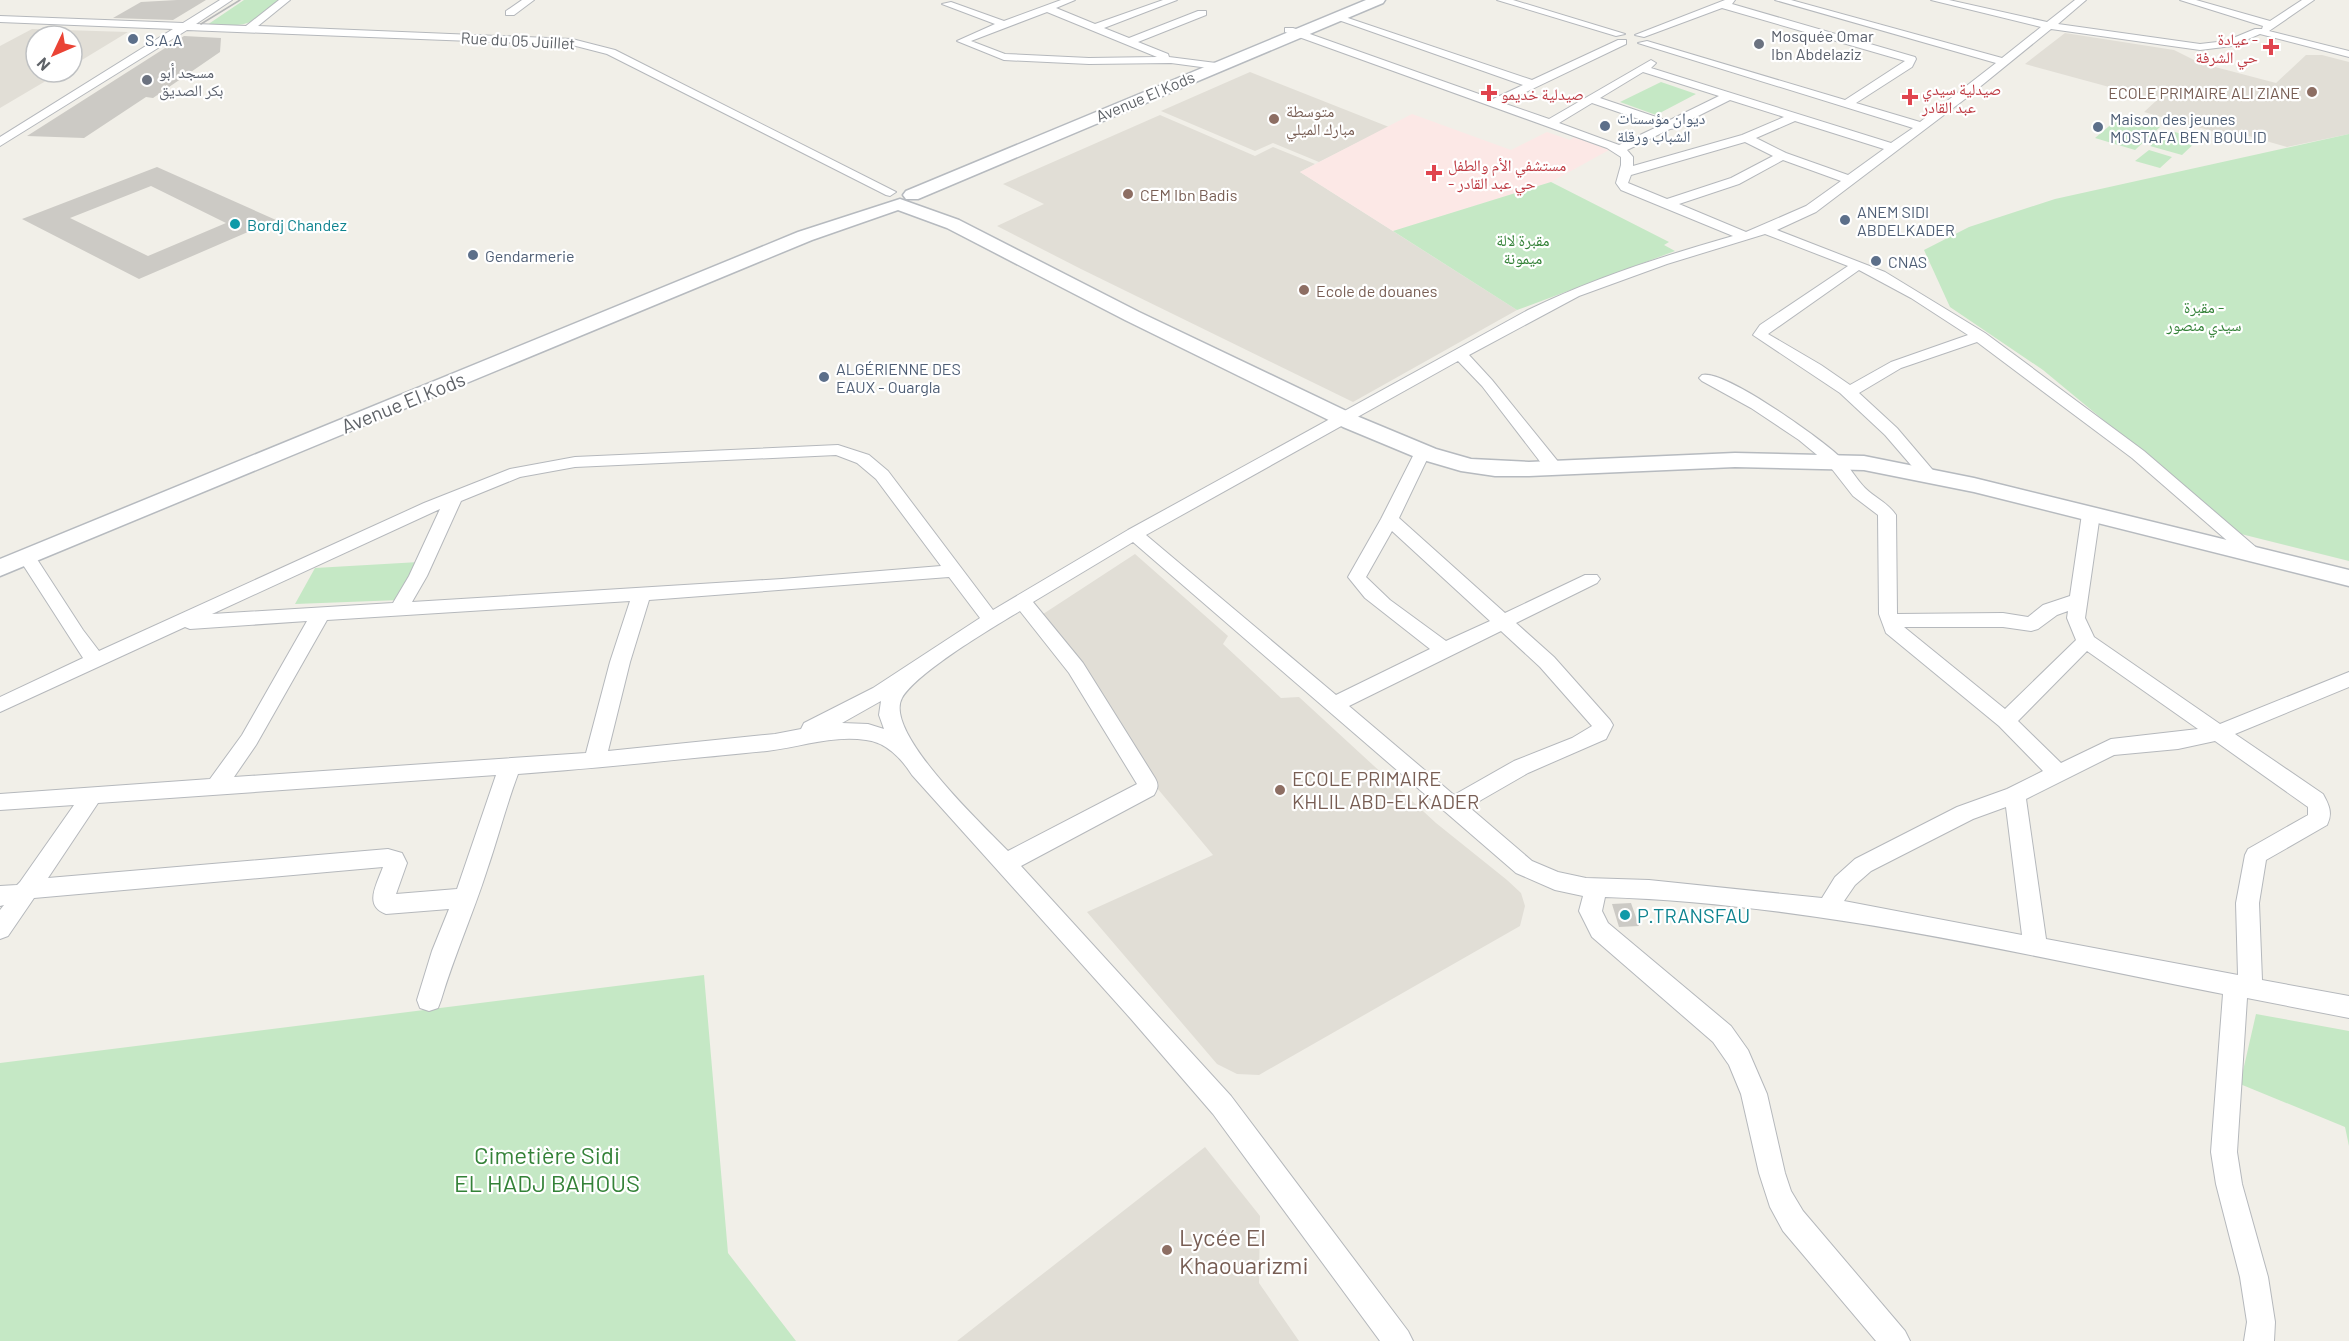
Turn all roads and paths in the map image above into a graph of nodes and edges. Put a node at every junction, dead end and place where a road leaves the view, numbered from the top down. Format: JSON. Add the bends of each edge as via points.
{"nodes":[{"id":1,"x":227,"y":0,"type":"edge"},
{"id":2,"x":285,"y":0,"type":"edge"},
{"id":3,"x":529,"y":0,"type":"edge"},
{"id":4,"x":934,"y":0,"type":"edge"},
{"id":5,"x":960,"y":0,"type":"edge"},
{"id":6,"x":1070,"y":0,"type":"edge"},
{"id":7,"x":1173,"y":0,"type":"edge"},
{"id":8,"x":1366,"y":0,"type":"edge"},
{"id":9,"x":1378,"y":0,"type":"edge"},
{"id":10,"x":1502,"y":0,"type":"edge"},
{"id":11,"x":1780,"y":0,"type":"edge"},
{"id":12,"x":1936,"y":0,"type":"edge"},
{"id":13,"x":2081,"y":0,"type":"edge"},
{"id":14,"x":2186,"y":0,"type":"edge"},
{"id":15,"x":2309,"y":0,"type":"edge"},
{"id":16,"x":1728,"y":1,"type":"edge"},
{"id":17,"x":947,"y":4,"type":"junction"},
{"id":18,"x":1046,"y":8,"type":"junction"},
{"id":19,"x":510,"y":13,"type":"dead end"},
{"id":20,"x":1202,"y":13,"type":"dead end"},
{"id":21,"x":1335,"y":16,"type":"junction"},
{"id":22,"x":0,"y":19,"type":"edge"},
{"id":23,"x":1004,"y":24,"type":"junction"},
{"id":24,"x":2049,"y":26,"type":"junction"},
{"id":25,"x":2271,"y":26,"type":"junction"},
{"id":26,"x":184,"y":27,"type":"junction"},
{"id":27,"x":1095,"y":28,"type":"junction"},
{"id":28,"x":248,"y":29,"type":"junction"},
{"id":29,"x":1293,"y":31,"type":"junction"},
{"id":30,"x":2259,"y":31,"type":"junction"},
{"id":31,"x":1621,"y":38,"type":"junction"},
{"id":32,"x":1641,"y":39,"type":"junction"},
{"id":33,"x":1128,"y":42,"type":"junction"},
{"id":34,"x":2349,"y":44,"type":"edge"},
{"id":35,"x":1673,"y":51,"type":"junction"},
{"id":36,"x":2345,"y":53,"type":"edge"},
{"id":37,"x":1178,"y":61,"type":"junction"},
{"id":38,"x":2004,"y":62,"type":"junction"},
{"id":39,"x":1211,"y":65,"type":"junction"},
{"id":40,"x":1641,"y":68,"type":"junction"},
{"id":41,"x":1532,"y":84,"type":"junction"},
{"id":42,"x":1729,"y":96,"type":"junction"},
{"id":43,"x":1591,"y":99,"type":"junction"},
{"id":44,"x":1493,"y":103,"type":"junction"},
{"id":45,"x":1847,"y":104,"type":"junction"},
{"id":46,"x":1794,"y":117,"type":"junction"},
{"id":47,"x":1550,"y":123,"type":"junction"},
{"id":48,"x":1672,"y":126,"type":"junction"},
{"id":49,"x":1920,"y":126,"type":"junction"},
{"id":50,"x":1746,"y":138,"type":"junction"},
{"id":51,"x":0,"y":142,"type":"edge"},
{"id":52,"x":1893,"y":148,"type":"junction"},
{"id":53,"x":1620,"y":149,"type":"junction"},
{"id":54,"x":1782,"y":156,"type":"junction"},
{"id":55,"x":1627,"y":172,"type":"junction"},
{"id":56,"x":1850,"y":180,"type":"junction"},
{"id":57,"x":900,"y":197,"type":"junction"},
{"id":58,"x":1668,"y":203,"type":"junction"},
{"id":59,"x":1766,"y":230,"type":"junction"},
{"id":60,"x":1746,"y":237,"type":"junction"},
{"id":61,"x":1858,"y":265,"type":"junction"},
{"id":62,"x":1980,"y":336,"type":"junction"},
{"id":63,"x":1460,"y":354,"type":"junction"},
{"id":64,"x":1707,"y":378,"type":"dead end"},
{"id":65,"x":1847,"y":393,"type":"junction"},
{"id":66,"x":1342,"y":418,"type":"junction"},
{"id":67,"x":1423,"y":451,"type":"junction"},
{"id":68,"x":1836,"y":462,"type":"junction"},
{"id":69,"x":1554,"y":468,"type":"junction"},
{"id":70,"x":1929,"y":475,"type":"junction"},
{"id":71,"x":454,"y":498,"type":"junction"},
{"id":72,"x":2091,"y":514,"type":"junction"},
{"id":73,"x":1390,"y":519,"type":"junction"},
{"id":74,"x":1134,"y":534,"type":"junction"},
{"id":75,"x":2252,"y":553,"type":"junction"},
{"id":76,"x":27,"y":557,"type":"junction"},
{"id":77,"x":0,"y":568,"type":"edge"},
{"id":78,"x":954,"y":571,"type":"junction"},
{"id":79,"x":2349,"y":578,"type":"edge"},
{"id":80,"x":1592,"y":579,"type":"dead end"},
{"id":81,"x":642,"y":593,"type":"junction"},
{"id":82,"x":2078,"y":600,"type":"junction"},
{"id":83,"x":1022,"y":602,"type":"junction"},
{"id":84,"x":399,"y":609,"type":"junction"},
{"id":85,"x":322,"y":612,"type":"junction"},
{"id":86,"x":991,"y":620,"type":"junction"},
{"id":87,"x":1504,"y":621,"type":"junction"},
{"id":88,"x":1890,"y":621,"type":"junction"},
{"id":89,"x":175,"y":624,"type":"junction"},
{"id":90,"x":2086,"y":641,"type":"junction"},
{"id":91,"x":1446,"y":651,"type":"junction"},
{"id":92,"x":96,"y":661,"type":"junction"},
{"id":93,"x":912,"y":674,"type":"junction"},
{"id":94,"x":2349,"y":679,"type":"edge"},
{"id":95,"x":0,"y":705,"type":"edge"},
{"id":96,"x":1333,"y":705,"type":"junction"},
{"id":97,"x":2006,"y":721,"type":"junction"},
{"id":98,"x":2217,"y":733,"type":"junction"},
{"id":99,"x":775,"y":742,"type":"junction"},
{"id":100,"x":910,"y":754,"type":"junction"},
{"id":101,"x":595,"y":760,"type":"junction"},
{"id":102,"x":510,"y":766,"type":"junction"},
{"id":103,"x":2059,"y":774,"type":"junction"},
{"id":104,"x":216,"y":787,"type":"junction"},
{"id":105,"x":2015,"y":795,"type":"junction"},
{"id":106,"x":91,"y":796,"type":"junction"},
{"id":107,"x":0,"y":802,"type":"edge"},
{"id":108,"x":1453,"y":806,"type":"junction"},
{"id":109,"x":1004,"y":864,"type":"junction"},
{"id":110,"x":1597,"y":887,"type":"junction"},
{"id":111,"x":25,"y":891,"type":"junction"},
{"id":112,"x":0,"y":896,"type":"edge"},
{"id":113,"x":465,"y":898,"type":"junction"},
{"id":114,"x":1829,"y":908,"type":"junction"},
{"id":115,"x":0,"y":928,"type":"edge"},
{"id":116,"x":2035,"y":946,"type":"junction"},
{"id":117,"x":2243,"y":986,"type":"junction"},
{"id":118,"x":429,"y":1000,"type":"dead end"},
{"id":119,"x":2349,"y":1007,"type":"edge"},
{"id":120,"x":1398,"y":1341,"type":"edge"},
{"id":121,"x":1896,"y":1341,"type":"edge"},
{"id":122,"x":2259,"y":1341,"type":"edge"}],
"edges":[{"from":1,"to":26,"type":"street"},
{"from":2,"to":28,"type":"street"},
{"from":3,"to":19,"type":"street"},
{"from":4,"to":17,"type":"street"},
{"from":5,"to":17,"type":"street"},
{"from":6,"to":18,"type":"street"},
{"from":7,"to":27,"type":"street"},
{"from":8,"to":29,"type":"main road","name":"Avenue El Kods"},
{"from":9,"to":21,"type":"main road","name":"Avenue El Kods"},
{"from":10,"to":31,"type":"street"},
{"from":11,"to":38,"type":"street"},
{"from":12,"to":24,"type":"street"},
{"from":13,"to":24,"type":"street"},
{"from":14,"to":25,"type":"street"},
{"from":15,"to":25,"type":"street"},
{"from":16,"to":32,"type":"street"},
{"from":16,"to":45,"type":"street","via":[[1911,59],[1908,65]]},
{"from":17,"to":23,"type":"street"},
{"from":18,"to":23,"type":"street"},
{"from":18,"to":27,"type":"street"},
{"from":20,"to":33,"type":"street"},
{"from":21,"to":29,"type":"main road","name":"Avenue El Kods"},
{"from":21,"to":41,"type":"street"},
{"from":22,"to":26,"type":"street","name":"Rue du 05 Juillet"},
{"from":23,"to":37,"type":"street","via":[[962,41],[1004,57]]},
{"from":24,"to":30,"type":"street","via":[[2200,47],[2228,44]]},
{"from":24,"to":38,"type":"street"},
{"from":25,"to":30,"type":"street"},
{"from":26,"to":28,"type":"street","name":"Rue du 05 Juillet"},
{"from":26,"to":51,"type":"street"},
{"from":27,"to":33,"type":"street"},
{"from":28,"to":57,"type":"street","name":"Rue du 05 Juillet","via":[[585,44],[612,52]]},
{"from":29,"to":39,"type":"main road","name":"Avenue El Kods"},
{"from":29,"to":44,"type":"street"},
{"from":30,"to":36,"type":"street"},
{"from":31,"to":32,"type":"street"},
{"from":31,"to":41,"type":"street"},
{"from":32,"to":35,"type":"street"},
{"from":33,"to":37,"type":"street"},
{"from":34,"to":36,"type":"street"},
{"from":35,"to":40,"type":"street"},
{"from":35,"to":45,"type":"street"},
{"from":37,"to":39,"type":"street"},
{"from":38,"to":49,"type":"street"},
{"from":39,"to":57,"type":"main road","name":"Avenue El Kods"},
{"from":40,"to":42,"type":"street"},
{"from":40,"to":43,"type":"street"},
{"from":41,"to":44,"type":"street"},
{"from":42,"to":46,"type":"street"},
{"from":42,"to":48,"type":"street"},
{"from":43,"to":47,"type":"street"},
{"from":43,"to":48,"type":"street"},
{"from":44,"to":47,"type":"street"},
{"from":45,"to":49,"type":"street"},
{"from":46,"to":50,"type":"street"},
{"from":46,"to":52,"type":"street"},
{"from":47,"to":53,"type":"street"},
{"from":48,"to":53,"type":"street"},
{"from":49,"to":52,"type":"street"},
{"from":50,"to":54,"type":"street"},
{"from":50,"to":55,"type":"street"},
{"from":52,"to":56,"type":"street"},
{"from":53,"to":55,"type":"street","via":[[1628,159]]},
{"from":54,"to":56,"type":"street"},
{"from":54,"to":58,"type":"street","via":[[1736,181]]},
{"from":55,"to":58,"type":"street","via":[[1624,187]]},
{"from":56,"to":59,"type":"street","via":[[1811,209]]},
{"from":57,"to":66,"type":"main road"},
{"from":57,"to":76,"type":"main road","name":"Avenue El Kods"},
{"from":58,"to":60,"type":"street"},
{"from":59,"to":60,"type":"street"},
{"from":59,"to":61,"type":"street"},
{"from":60,"to":63,"type":"street","via":[[1662,261],[1574,293]]},
{"from":61,"to":62,"type":"street","via":[[1905,288]]},
{"from":61,"to":65,"type":"street","via":[[1760,333],[1818,369]]},
{"from":62,"to":65,"type":"street","via":[[1896,365]]},
{"from":62,"to":75,"type":"street","via":[[2133,450]]},
{"from":63,"to":66,"type":"street"},
{"from":63,"to":69,"type":"street"},
{"from":64,"to":68,"type":"street","via":[[1750,399]]},
{"from":65,"to":70,"type":"street","via":[[1898,438]]},
{"from":66,"to":67,"type":"main road"},
{"from":66,"to":74,"type":"street"},
{"from":67,"to":69,"type":"main road","via":[[1469,466]]},
{"from":67,"to":73,"type":"street"},
{"from":68,"to":69,"type":"main road","via":[[1735,460]]},
{"from":68,"to":70,"type":"main road"},
{"from":68,"to":88,"type":"street","via":[[1861,494],[1887,515]]},
{"from":70,"to":72,"type":"main road"},
{"from":71,"to":78,"type":"street","via":[[516,473],[575,462],[837,450],[863,459],[882,475]]},
{"from":71,"to":84,"type":"street"},
{"from":71,"to":89,"type":"street"},
{"from":72,"to":75,"type":"main road"},
{"from":72,"to":82,"type":"street"},
{"from":73,"to":87,"type":"street"},
{"from":73,"to":91,"type":"street","via":[[1357,577],[1376,597]]},
{"from":74,"to":83,"type":"street"},
{"from":74,"to":96,"type":"street"},
{"from":75,"to":79,"type":"main road"},
{"from":76,"to":77,"type":"main road","name":"Avenue El Kods"},
{"from":76,"to":92,"type":"street"},
{"from":78,"to":81,"type":"street"},
{"from":78,"to":86,"type":"street"},
{"from":80,"to":87,"type":"street"},
{"from":81,"to":84,"type":"street"},
{"from":81,"to":101,"type":"street"},
{"from":82,"to":88,"type":"street","via":[[2049,610],[2031,624],[2003,620]]},
{"from":82,"to":90,"type":"street","via":[[2076,618]]},
{"from":83,"to":86,"type":"street"},
{"from":83,"to":109,"type":"street","via":[[1076,668],[1148,784],[1147,789]]},
{"from":84,"to":85,"type":"street"},
{"from":85,"to":89,"type":"street"},
{"from":85,"to":104,"type":"street","via":[[249,740]]},
{"from":86,"to":93,"type":"street"},
{"from":87,"to":91,"type":"street"},
{"from":87,"to":108,"type":"street","via":[[1599,719],[1602,729],[1579,744],[1521,767]]},
{"from":88,"to":97,"type":"street","via":[[1901,637]]},
{"from":89,"to":92,"type":"street"},
{"from":90,"to":97,"type":"street"},
{"from":90,"to":98,"type":"street"},
{"from":91,"to":96,"type":"street"},
{"from":92,"to":95,"type":"street"},
{"from":93,"to":99,"type":"street","via":[[835,717]]},
{"from":93,"to":100,"type":"street","via":[[892,697],[888,711],[896,734]]},
{"from":94,"to":98,"type":"street"},
{"from":96,"to":108,"type":"street"},
{"from":97,"to":103,"type":"street"},
{"from":98,"to":103,"type":"street","via":[[2110,747]]},
{"from":98,"to":117,"type":"street","via":[[2315,800],[2320,814],[2319,819],[2256,855]]},
{"from":99,"to":100,"type":"street","via":[[851,730],[884,737]]},
{"from":99,"to":101,"type":"street"},
{"from":100,"to":109,"type":"street"},
{"from":101,"to":102,"type":"street"},
{"from":102,"to":104,"type":"street"},
{"from":102,"to":113,"type":"street"},
{"from":103,"to":105,"type":"street"},
{"from":104,"to":106,"type":"street"},
{"from":105,"to":114,"type":"street","via":[[1965,813],[1863,866],[1837,889]]},
{"from":105,"to":116,"type":"street"},
{"from":106,"to":107,"type":"street"},
{"from":106,"to":111,"type":"street"},
{"from":108,"to":110,"type":"street","via":[[1524,867],[1555,881]]},
{"from":109,"to":120,"type":"street","via":[[1222,1105]]},
{"from":110,"to":114,"type":"street"},
{"from":110,"to":121,"type":"street","via":[[1590,911],[1599,930],[1722,1034],[1739,1058],[1754,1094],[1772,1173],[1793,1221]]},
{"from":111,"to":112,"type":"street"},
{"from":111,"to":113,"type":"street","via":[[388,858],[396,863],[384,895],[386,904]]},
{"from":111,"to":115,"type":"street"},
{"from":113,"to":118,"type":"street"},
{"from":114,"to":116,"type":"street"},
{"from":116,"to":117,"type":"street"},
{"from":117,"to":119,"type":"street"},
{"from":117,"to":122,"type":"street","via":[[2224,1152],[2254,1277],[2261,1322]]}]}
